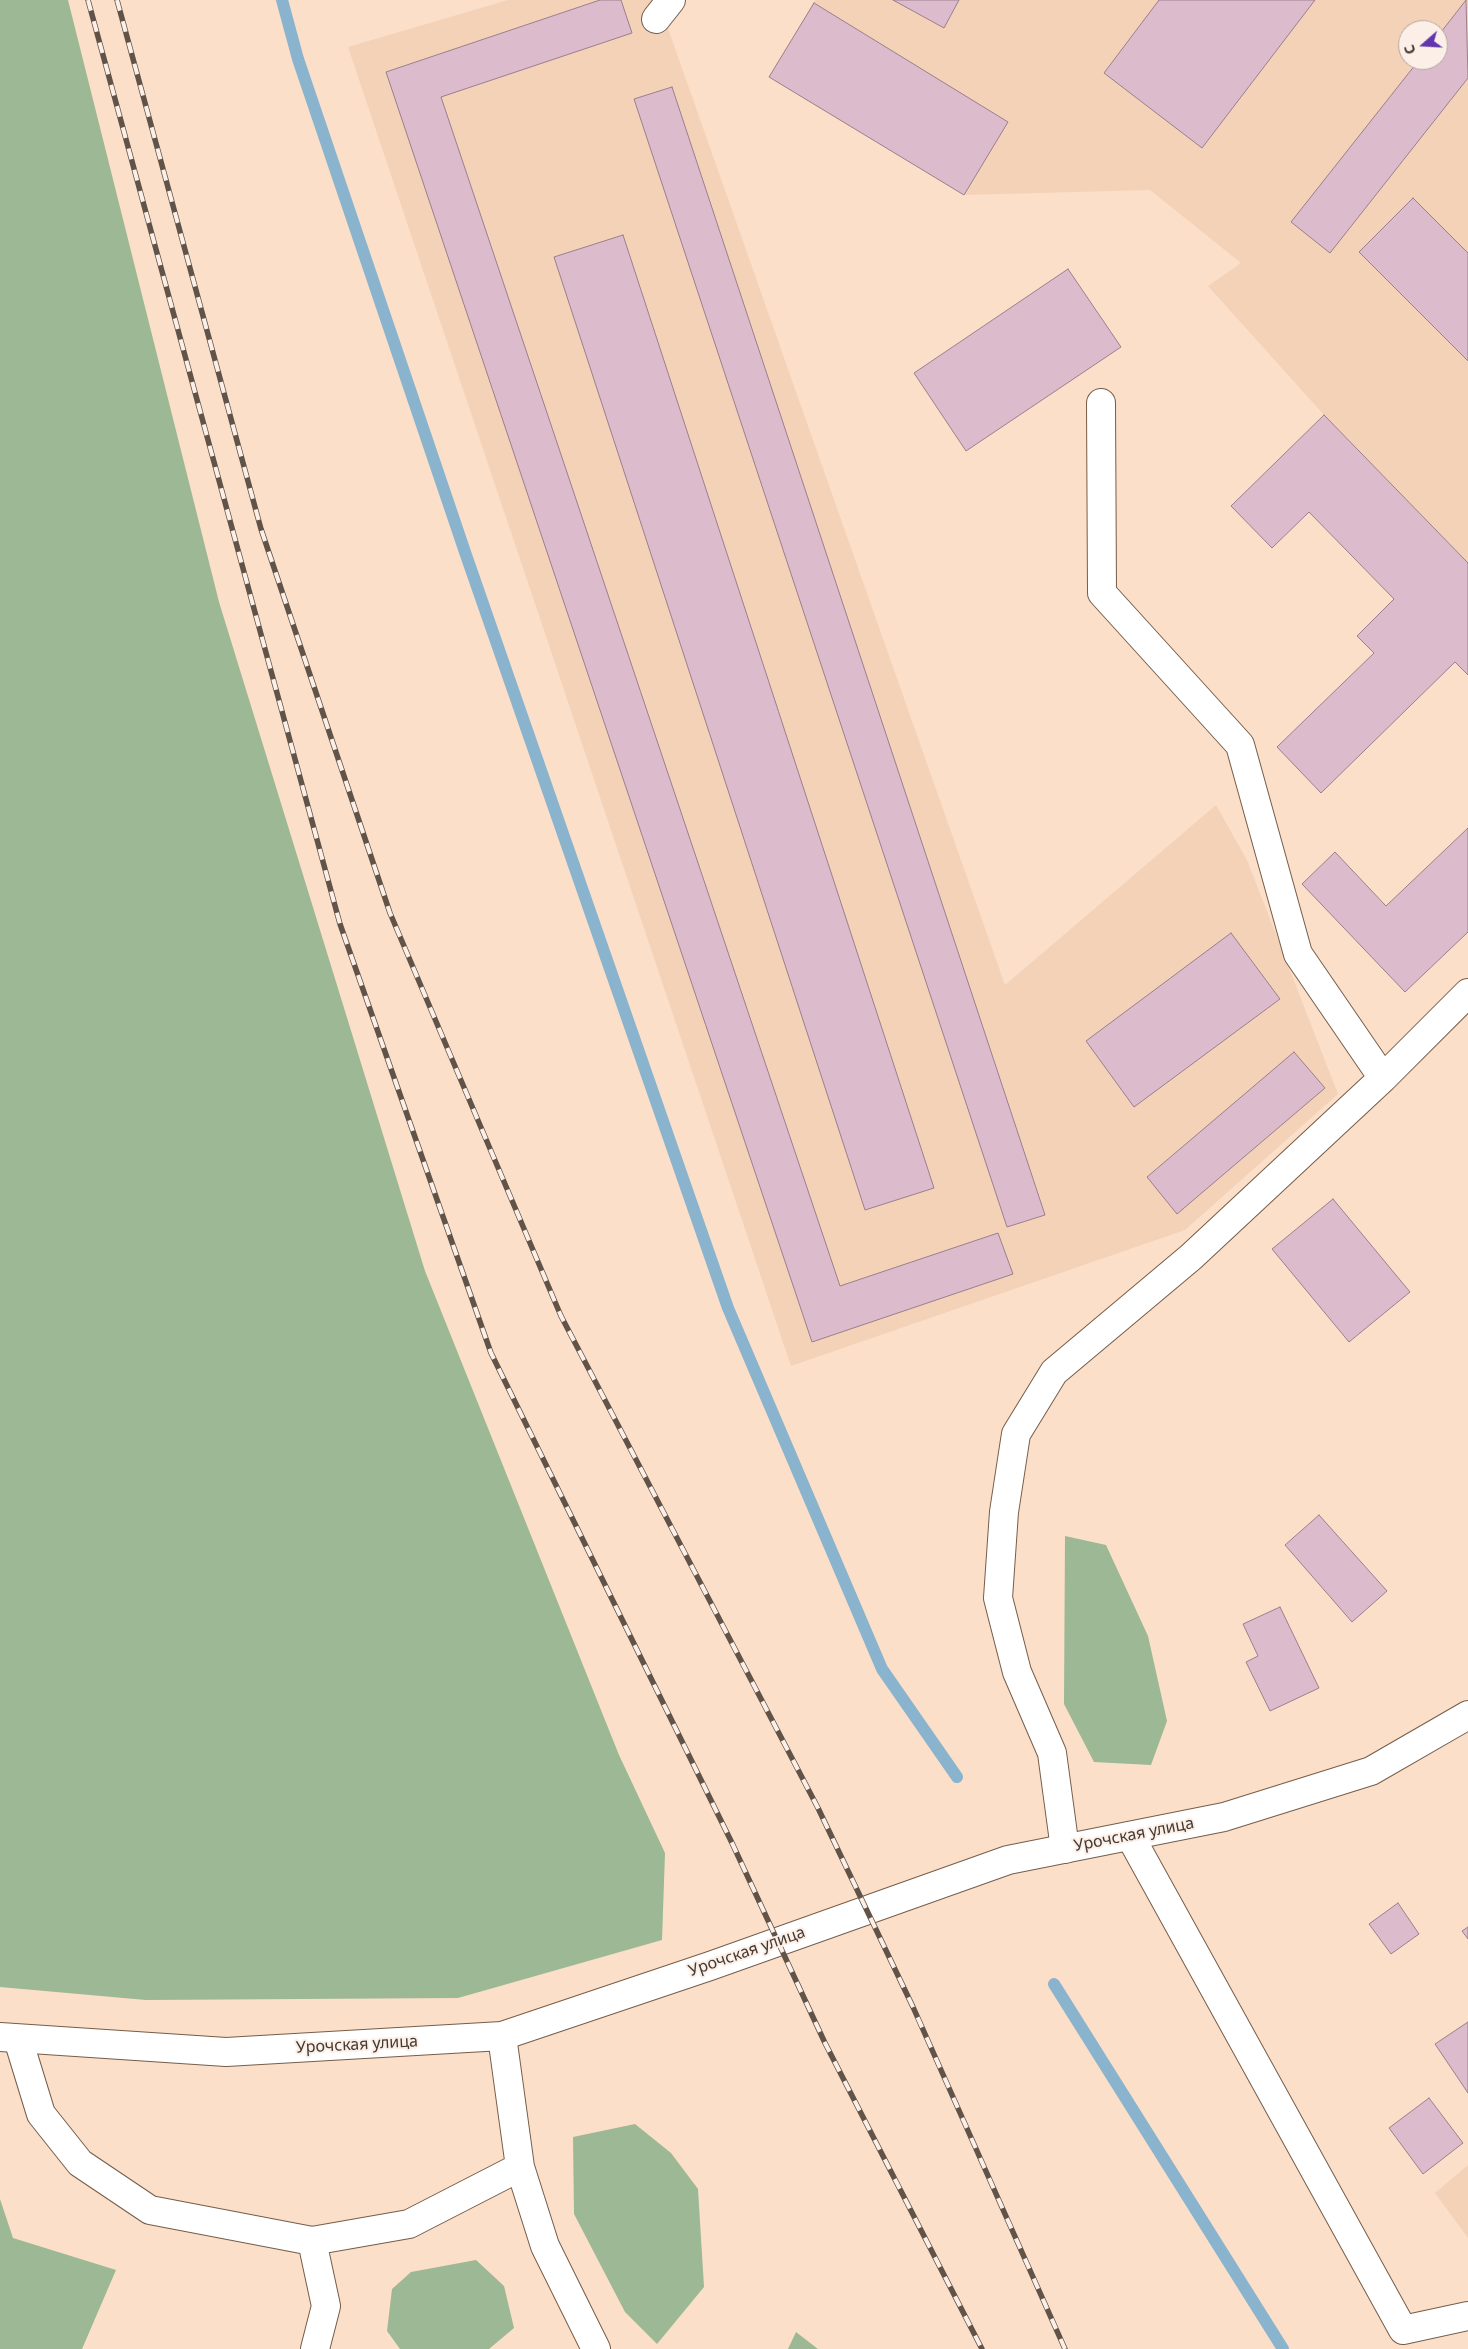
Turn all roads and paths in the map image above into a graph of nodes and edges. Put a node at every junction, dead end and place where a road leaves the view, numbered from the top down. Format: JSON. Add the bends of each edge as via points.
{"nodes":[{"id":1,"x":1102,"y":403,"type":"dead end"},
{"id":2,"x":1468,"y":992,"type":"edge"},
{"id":3,"x":1383,"y":1078,"type":"junction"},
{"id":4,"x":1468,"y":1715,"type":"edge"},
{"id":5,"x":1130,"y":1836,"type":"junction"},
{"id":6,"x":1065,"y":1849,"type":"junction"},
{"id":7,"x":502,"y":2036,"type":"junction"},
{"id":8,"x":9,"y":2038,"type":"edge"},
{"id":9,"x":520,"y":2166,"type":"junction"},
{"id":10,"x":312,"y":2242,"type":"junction"},
{"id":11,"x":1468,"y":2316,"type":"edge"},
{"id":12,"x":315,"y":2349,"type":"edge"},
{"id":13,"x":596,"y":2349,"type":"edge"}],
"edges":[{"from":1,"to":3,"type":"main road","via":[[1102,593],[1240,744],[1298,954]]},
{"from":2,"to":3,"type":"main road"},
{"from":3,"to":6,"type":"main road","via":[[1190,1256],[1054,1372],[1016,1434],[1004,1512],[998,1598],[1017,1672],[1052,1752]]},
{"from":4,"to":5,"type":"main road","name":"Урочская улица","via":[[1370,1771],[1224,1817]]},
{"from":5,"to":6,"type":"main road","name":"Урочская улица"},
{"from":5,"to":11,"type":"main road","via":[[1403,2330]]},
{"from":6,"to":7,"type":"main road","name":"Урочская улица","via":[[1008,1860]]},
{"from":7,"to":8,"type":"main road","name":"Урочская улица","via":[[226,2052]]},
{"from":7,"to":9,"type":"main road"},
{"from":8,"to":10,"type":"main road","via":[[41,2114],[80,2163],[150,2210]]},
{"from":9,"to":10,"type":"main road","via":[[409,2224]]},
{"from":9,"to":13,"type":"main road","via":[[545,2246]]},
{"from":10,"to":12,"type":"main road","via":[[326,2306]]}]}
